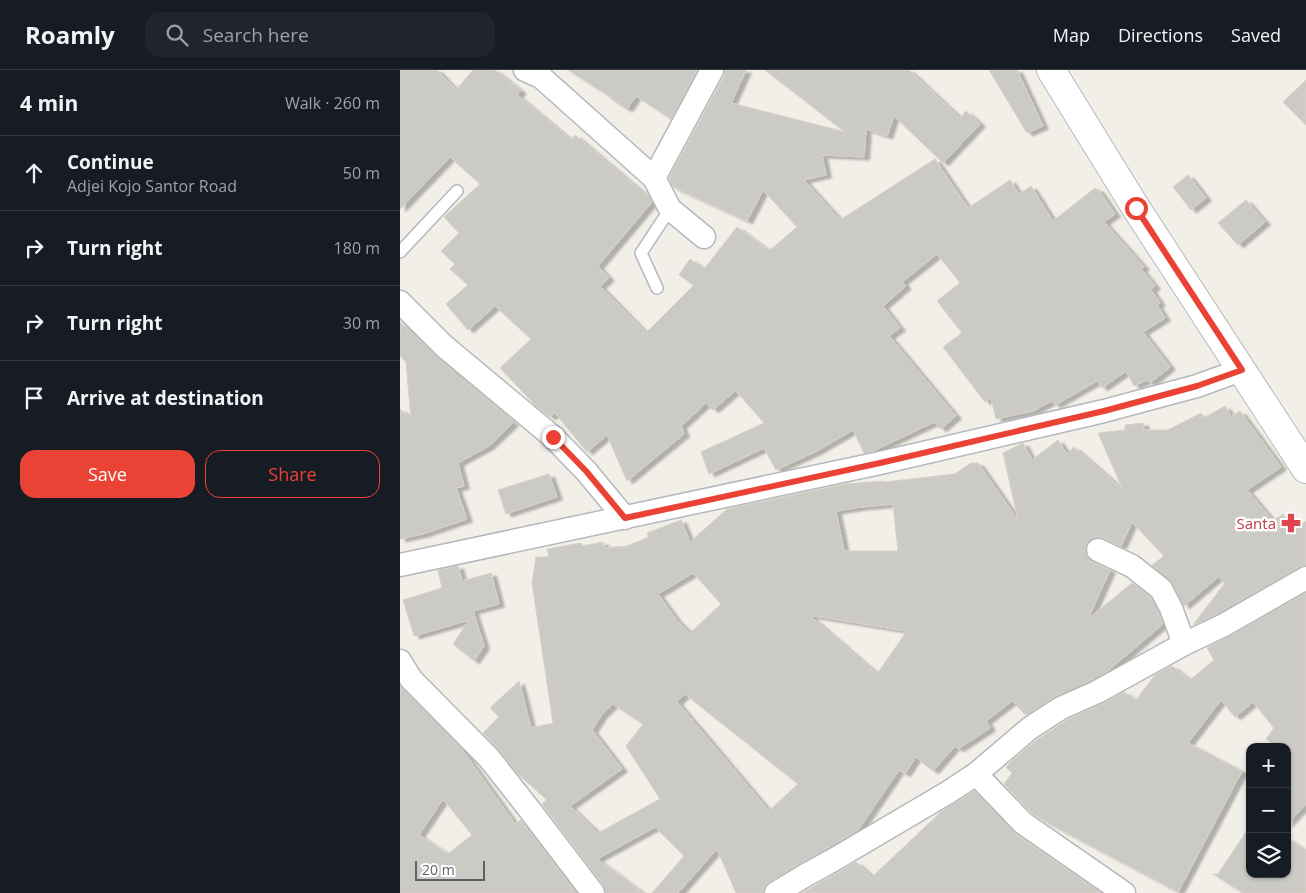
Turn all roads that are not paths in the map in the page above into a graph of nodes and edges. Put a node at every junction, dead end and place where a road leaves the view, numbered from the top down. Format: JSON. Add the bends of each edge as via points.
{"nodes":[{"id":1,"x":525,"y":70,"type":"edge"},
{"id":2,"x":712,"y":70,"type":"edge"},
{"id":3,"x":1051,"y":70,"type":"edge"},
{"id":4,"x":654,"y":178,"type":"junction"},
{"id":5,"x":457,"y":191,"type":"dead end"},
{"id":6,"x":670,"y":209,"type":"junction"},
{"id":7,"x":704,"y":238,"type":"dead end"},
{"id":8,"x":400,"y":252,"type":"edge"},
{"id":9,"x":657,"y":288,"type":"dead end"},
{"id":10,"x":400,"y":302,"type":"edge"},
{"id":11,"x":1242,"y":370,"type":"junction"},
{"id":12,"x":1306,"y":469,"type":"edge"},
{"id":13,"x":625,"y":518,"type":"junction"},
{"id":14,"x":1098,"y":550,"type":"dead end"},
{"id":15,"x":400,"y":566,"type":"edge"},
{"id":16,"x":1306,"y":578,"type":"edge"},
{"id":17,"x":1184,"y":644,"type":"junction"},
{"id":18,"x":400,"y":661,"type":"edge"},
{"id":19,"x":976,"y":774,"type":"junction"},
{"id":20,"x":594,"y":893,"type":"edge"},
{"id":21,"x":776,"y":893,"type":"edge"},
{"id":22,"x":1124,"y":893,"type":"edge"}],
"edges":[{"from":1,"to":4,"type":"street","via":[[541,77]]},
{"from":2,"to":4,"type":"street"},
{"from":3,"to":11,"type":"street"},
{"from":4,"to":6,"type":"street"},
{"from":5,"to":8,"type":"lane"},
{"from":6,"to":7,"type":"street"},
{"from":6,"to":9,"type":"lane","via":[[642,253]]},
{"from":10,"to":13,"type":"street","via":[[444,346],[553,437]]},
{"from":11,"to":12,"type":"street"},
{"from":11,"to":13,"type":"street","via":[[1197,386],[1104,411]]},
{"from":13,"to":15,"type":"street"},
{"from":14,"to":17,"type":"street","via":[[1132,566],[1161,589],[1172,608]]},
{"from":16,"to":17,"type":"street"},
{"from":17,"to":19,"type":"street","via":[[1061,708],[1030,728]]},
{"from":18,"to":20,"type":"street","via":[[411,679],[489,758]]},
{"from":19,"to":21,"type":"street"},
{"from":19,"to":22,"type":"street","via":[[1023,823]]}]}
